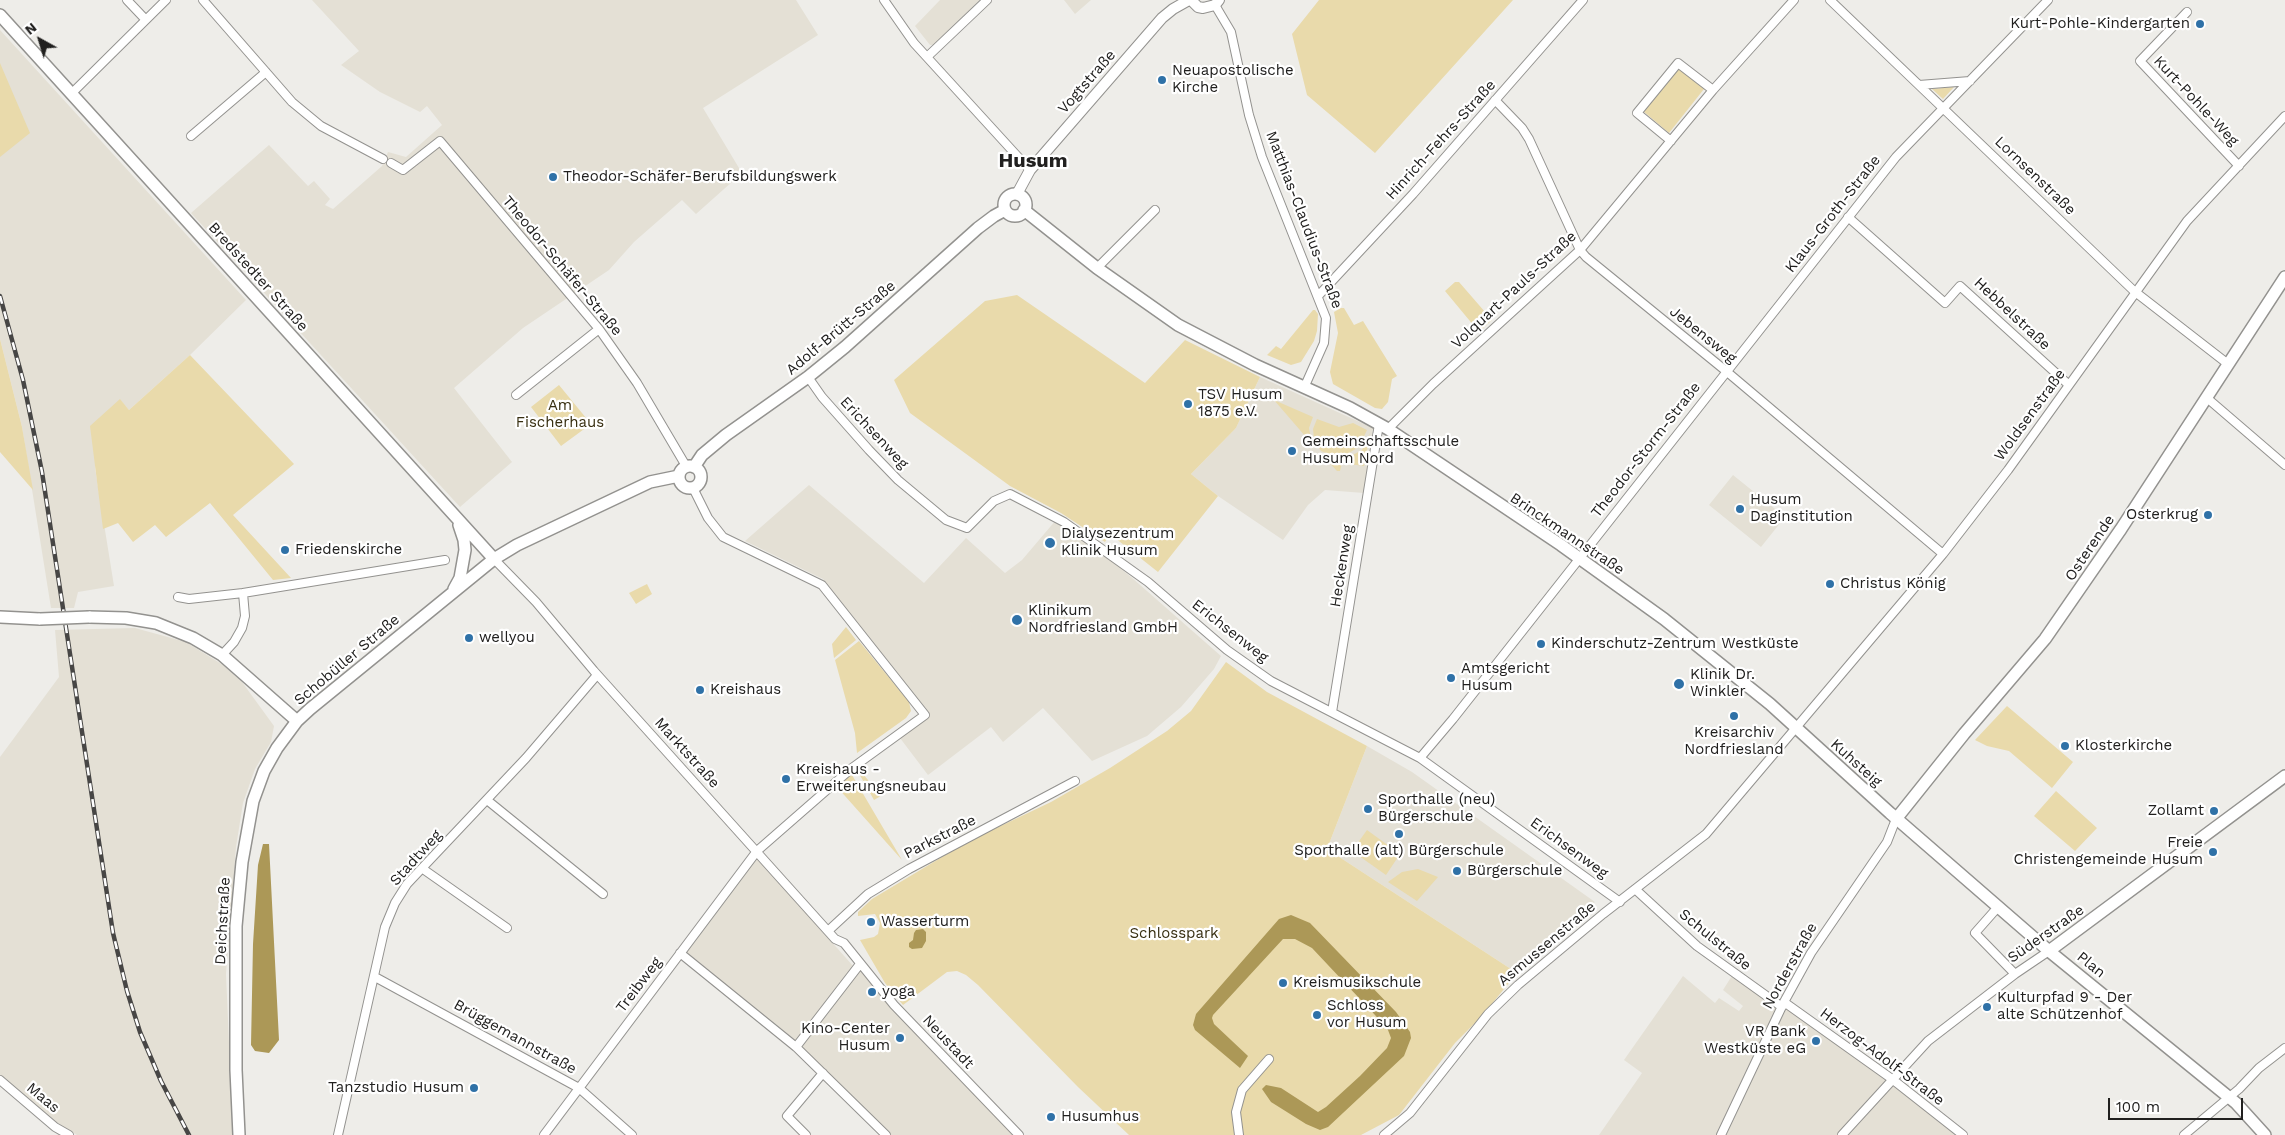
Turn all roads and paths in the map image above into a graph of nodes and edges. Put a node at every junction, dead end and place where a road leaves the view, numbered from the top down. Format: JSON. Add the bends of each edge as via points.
{"nodes":[{"id":1,"x":127,"y":0,"type":"edge"},
{"id":2,"x":166,"y":0,"type":"edge"},
{"id":3,"x":204,"y":0,"type":"edge"},
{"id":4,"x":884,"y":0,"type":"edge"},
{"id":5,"x":987,"y":0,"type":"edge"},
{"id":6,"x":1190,"y":0,"type":"edge"},
{"id":7,"x":1582,"y":0,"type":"edge"},
{"id":8,"x":1794,"y":0,"type":"edge"},
{"id":9,"x":1830,"y":0,"type":"edge"},
{"id":10,"x":2048,"y":0,"type":"edge"},
{"id":11,"x":1217,"y":2,"type":"edge"},
{"id":12,"x":2187,"y":12,"type":"dead end"},
{"id":13,"x":0,"y":16,"type":"edge"},
{"id":14,"x":145,"y":19,"type":"junction"},
{"id":15,"x":927,"y":57,"type":"junction"},
{"id":16,"x":266,"y":72,"type":"junction"},
{"id":17,"x":1970,"y":81,"type":"junction"},
{"id":18,"x":1919,"y":84,"type":"junction"},
{"id":19,"x":1713,"y":90,"type":"junction"},
{"id":20,"x":71,"y":94,"type":"junction"},
{"id":21,"x":1495,"y":100,"type":"junction"},
{"id":22,"x":1943,"y":107,"type":"junction"},
{"id":23,"x":2285,"y":116,"type":"edge"},
{"id":24,"x":191,"y":136,"type":"dead end"},
{"id":25,"x":1671,"y":141,"type":"junction"},
{"id":26,"x":383,"y":159,"type":"dead end"},
{"id":27,"x":391,"y":163,"type":"dead end"},
{"id":28,"x":2239,"y":166,"type":"junction"},
{"id":29,"x":1030,"y":170,"type":"junction"},
{"id":30,"x":1017,"y":194,"type":"junction"},
{"id":31,"x":1005,"y":210,"type":"junction"},
{"id":32,"x":1024,"y":210,"type":"junction"},
{"id":33,"x":1155,"y":210,"type":"dead end"},
{"id":34,"x":1848,"y":217,"type":"junction"},
{"id":35,"x":1580,"y":250,"type":"junction"},
{"id":36,"x":1097,"y":268,"type":"junction"},
{"id":37,"x":2285,"y":277,"type":"edge"},
{"id":38,"x":2134,"y":291,"type":"junction"},
{"id":39,"x":1318,"y":296,"type":"junction"},
{"id":40,"x":599,"y":329,"type":"junction"},
{"id":41,"x":2228,"y":364,"type":"junction"},
{"id":42,"x":1726,"y":371,"type":"junction"},
{"id":43,"x":808,"y":377,"type":"junction"},
{"id":44,"x":2068,"y":385,"type":"junction"},
{"id":45,"x":1304,"y":388,"type":"junction"},
{"id":46,"x":516,"y":395,"type":"dead end"},
{"id":47,"x":2207,"y":398,"type":"junction"},
{"id":48,"x":1384,"y":427,"type":"junction"},
{"id":49,"x":2285,"y":465,"type":"edge"},
{"id":50,"x":690,"y":466,"type":"junction"},
{"id":51,"x":679,"y":476,"type":"junction"},
{"id":52,"x":693,"y":488,"type":"junction"},
{"id":53,"x":457,"y":519,"type":"junction"},
{"id":54,"x":1943,"y":554,"type":"junction"},
{"id":55,"x":1578,"y":558,"type":"junction"},
{"id":56,"x":494,"y":559,"type":"junction"},
{"id":57,"x":445,"y":560,"type":"dead end"},
{"id":58,"x":243,"y":593,"type":"junction"},
{"id":59,"x":450,"y":596,"type":"junction"},
{"id":60,"x":178,"y":597,"type":"dead end"},
{"id":61,"x":0,"y":617,"type":"edge"},
{"id":62,"x":222,"y":655,"type":"junction"},
{"id":63,"x":597,"y":675,"type":"junction"},
{"id":64,"x":1332,"y":712,"type":"junction"},
{"id":65,"x":297,"y":721,"type":"junction"},
{"id":66,"x":1796,"y":729,"type":"junction"},
{"id":67,"x":1420,"y":758,"type":"junction"},
{"id":68,"x":2285,"y":776,"type":"edge"},
{"id":69,"x":1075,"y":782,"type":"dead end"},
{"id":70,"x":487,"y":800,"type":"junction"},
{"id":71,"x":1896,"y":819,"type":"junction"},
{"id":72,"x":757,"y":851,"type":"junction"},
{"id":73,"x":422,"y":869,"type":"junction"},
{"id":74,"x":1635,"y":889,"type":"junction"},
{"id":75,"x":603,"y":894,"type":"dead end"},
{"id":76,"x":1620,"y":902,"type":"junction"},
{"id":77,"x":1998,"y":907,"type":"junction"},
{"id":78,"x":507,"y":928,"type":"dead end"},
{"id":79,"x":828,"y":930,"type":"junction"},
{"id":80,"x":2050,"y":951,"type":"junction"},
{"id":81,"x":680,"y":953,"type":"junction"},
{"id":82,"x":860,"y":964,"type":"junction"},
{"id":83,"x":2015,"y":974,"type":"junction"},
{"id":84,"x":375,"y":977,"type":"junction"},
{"id":85,"x":1783,"y":1004,"type":"junction"},
{"id":86,"x":796,"y":1046,"type":"junction"},
{"id":87,"x":2285,"y":1048,"type":"edge"},
{"id":88,"x":1269,"y":1059,"type":"dead end"},
{"id":89,"x":822,"y":1073,"type":"junction"},
{"id":90,"x":1892,"y":1079,"type":"junction"},
{"id":91,"x":0,"y":1080,"type":"edge"},
{"id":92,"x":579,"y":1088,"type":"junction"},
{"id":93,"x":2227,"y":1097,"type":"junction"},
{"id":94,"x":69,"y":1135,"type":"edge"},
{"id":95,"x":239,"y":1135,"type":"edge"},
{"id":96,"x":338,"y":1135,"type":"edge"},
{"id":97,"x":544,"y":1135,"type":"edge"},
{"id":98,"x":632,"y":1135,"type":"edge"},
{"id":99,"x":806,"y":1135,"type":"edge"},
{"id":100,"x":886,"y":1135,"type":"edge"},
{"id":101,"x":1019,"y":1135,"type":"edge"},
{"id":102,"x":1239,"y":1135,"type":"edge"},
{"id":103,"x":1384,"y":1135,"type":"edge"},
{"id":104,"x":1721,"y":1135,"type":"edge"},
{"id":105,"x":1842,"y":1135,"type":"edge"},
{"id":106,"x":1963,"y":1135,"type":"edge"},
{"id":107,"x":2184,"y":1135,"type":"edge"},
{"id":108,"x":2265,"y":1135,"type":"edge"}],
"edges":[{"from":1,"to":14,"type":"street"},
{"from":2,"to":14,"type":"street"},
{"from":3,"to":16,"type":"street"},
{"from":4,"to":15,"type":"street"},
{"from":5,"to":15,"type":"street"},
{"from":6,"to":11,"type":"street","name":"Matthias-Claudius-Straße","via":[[1203,8]]},
{"from":6,"to":29,"type":"street","name":"Vogtstraße","via":[[1162,18]]},
{"from":7,"to":21,"type":"street","name":"Hinrich-Fehrs-Straße"},
{"from":8,"to":19,"type":"street","name":"Volquart-Pauls-Straße"},
{"from":9,"to":18,"type":"street","name":"Lornsenstraße"},
{"from":10,"to":17,"type":"street","name":"Klaus-Groth-Straße"},
{"from":11,"to":39,"type":"street","name":"Matthias-Claudius-Straße","via":[[1231,32],[1249,115],[1262,157]]},
{"from":12,"to":28,"type":"street","name":"Kurt-Pohle-Weg","via":[[2140,61]]},
{"from":13,"to":20,"type":"main road","name":"Bredstedter Straße"},
{"from":14,"to":20,"type":"street"},
{"from":15,"to":29,"type":"street"},
{"from":16,"to":24,"type":"street"},
{"from":16,"to":26,"type":"street","via":[[292,102],[321,126]]},
{"from":17,"to":18,"type":"street"},
{"from":17,"to":22,"type":"street","name":"Klaus-Groth-Straße"},
{"from":18,"to":22,"type":"street","name":"Lornsenstraße"},
{"from":19,"to":25,"type":"street","name":"Volquart-Pauls-Straße"},
{"from":19,"to":25,"type":"street","via":[[1678,63],[1637,113]]},
{"from":20,"to":53,"type":"main road","name":"Bredstedter Straße"},
{"from":21,"to":35,"type":"street","name":"Jebensweg","via":[[1529,139]]},
{"from":21,"to":39,"type":"street","name":"Hinrich-Fehrs-Straße"},
{"from":22,"to":34,"type":"street","name":"Klaus-Groth-Straße","via":[[1896,157]]},
{"from":22,"to":38,"type":"street","name":"Lornsenstraße"},
{"from":23,"to":28,"type":"street","name":"Woldsenstraße"},
{"from":25,"to":35,"type":"street","name":"Volquart-Pauls-Straße"},
{"from":27,"to":40,"type":"street","name":"Theodor-Schäfer-Straße","via":[[403,170],[440,141]]},
{"from":28,"to":38,"type":"street","name":"Woldsenstraße","via":[[2186,221]]},
{"from":29,"to":30,"type":"street","name":"Vogtstraße"},
{"from":30,"to":31,"type":"main road","name":"Adolf-Brütt-Straße","via":[[1008,196]]},
{"from":30,"to":32,"type":"main road","via":[[1025,201]]},
{"from":31,"to":32,"type":"main road","via":[[1012,216]]},
{"from":31,"to":43,"type":"main road","name":"Adolf-Brütt-Straße","via":[[978,228],[869,327]]},
{"from":32,"to":36,"type":"main road"},
{"from":33,"to":36,"type":"street"},
{"from":34,"to":42,"type":"street","name":"Klaus-Groth-Straße"},
{"from":34,"to":44,"type":"street","name":"Hebbelstraße","via":[[1945,303],[1960,286]]},
{"from":35,"to":42,"type":"street","name":"Jebensweg"},
{"from":35,"to":48,"type":"street","name":"Volquart-Pauls-Straße"},
{"from":36,"to":45,"type":"main road","via":[[1178,325]]},
{"from":37,"to":41,"type":"main road","name":"Osterende"},
{"from":38,"to":41,"type":"street","name":"Lornsenstraße"},
{"from":38,"to":44,"type":"street","name":"Woldsenstraße"},
{"from":39,"to":45,"type":"street","name":"Matthias-Claudius-Straße","via":[[1326,318],[1326,334]]},
{"from":40,"to":46,"type":"street"},
{"from":40,"to":50,"type":"street","name":"Theodor-Schäfer-Straße"},
{"from":41,"to":47,"type":"main road","name":"Osterende"},
{"from":42,"to":54,"type":"street","name":"Jebensweg"},
{"from":42,"to":55,"type":"street","name":"Theodor-Storm-Straße"},
{"from":43,"to":50,"type":"main road","name":"Adolf-Brütt-Straße","via":[[726,435]]},
{"from":43,"to":64,"type":"street","name":"Erichsenweg","via":[[869,450],[898,480],[946,520],[967,528],[994,501],[1010,494],[1064,522],[1128,568],[1271,681]]},
{"from":44,"to":54,"type":"street","name":"Woldsenstraße"},
{"from":45,"to":48,"type":"main road","name":"Brinckmannstraße"},
{"from":47,"to":49,"type":"street"},
{"from":47,"to":71,"type":"main road","name":"Osterende","via":[[2045,640]]},
{"from":48,"to":55,"type":"main road","name":"Brinckmannstraße"},
{"from":48,"to":64,"type":"street","name":"Heckenweg"},
{"from":50,"to":51,"type":"main road","name":"Adolf-Brütt-Straße","via":[[681,470]]},
{"from":50,"to":52,"type":"main road","via":[[701,474],[701,481]]},
{"from":51,"to":52,"type":"main road","via":[[683,486]]},
{"from":51,"to":56,"type":"main road","via":[[650,482]]},
{"from":52,"to":72,"type":"street","name":"Treibweg","via":[[708,518],[723,536],[822,585],[925,715],[852,768]]},
{"from":53,"to":56,"type":"main road","name":"Bredstedter Straße"},
{"from":53,"to":59,"type":"main road","via":[[464,537],[464,550],[460,578]]},
{"from":54,"to":66,"type":"street","name":"Woldsenstraße"},
{"from":55,"to":66,"type":"main road","name":"Brinckmannstraße","via":[[1668,622],[1770,704]]},
{"from":55,"to":67,"type":"street","name":"Theodor-Storm-Straße","via":[[1454,719]]},
{"from":56,"to":59,"type":"main road","name":"Schobüller Straße"},
{"from":56,"to":63,"type":"street","name":"Marktstraße","via":[[536,602]]},
{"from":57,"to":58,"type":"street"},
{"from":58,"to":60,"type":"street","via":[[190,599]]},
{"from":58,"to":62,"type":"street","via":[[245,616],[242,628]]},
{"from":59,"to":65,"type":"main road","name":"Schobüller Straße"},
{"from":61,"to":62,"type":"main road","name":"Schobüller Straße","bridge":true,"via":[[126,618],[156,623],[193,638]]},
{"from":62,"to":65,"type":"main road","name":"Schobüller Straße"},
{"from":63,"to":70,"type":"street","name":"Stadtweg"},
{"from":63,"to":72,"type":"street","name":"Marktstraße"},
{"from":64,"to":67,"type":"street","name":"Erichsenweg"},
{"from":65,"to":95,"type":"main road","name":"Deichstraße","via":[[264,771],[253,801],[242,862],[236,926]]},
{"from":66,"to":71,"type":"main road","name":"Kuhsteig"},
{"from":66,"to":74,"type":"street","name":"Asmussenstraße","via":[[1706,834]]},
{"from":67,"to":76,"type":"street","name":"Erichsenweg"},
{"from":68,"to":80,"type":"main road","name":"Süderstraße"},
{"from":69,"to":79,"type":"street","name":"Parkstraße","via":[[909,869],[868,894]]},
{"from":70,"to":73,"type":"street","name":"Stadtweg"},
{"from":70,"to":75,"type":"street"},
{"from":71,"to":77,"type":"main road","name":"Plan"},
{"from":71,"to":85,"type":"street","name":"Norderstraße","via":[[1887,842],[1824,932]]},
{"from":72,"to":79,"type":"street","name":"Marktstraße"},
{"from":72,"to":81,"type":"street","name":"Treibweg"},
{"from":73,"to":78,"type":"street"},
{"from":73,"to":84,"type":"street","name":"Stadtweg","via":[[395,903],[385,927]]},
{"from":74,"to":76,"type":"street","name":"Asmussenstraße"},
{"from":74,"to":85,"type":"street","name":"Schulstraße","via":[[1697,946]]},
{"from":76,"to":103,"type":"street","name":"Asmussenstraße","via":[[1500,1002],[1410,1113]]},
{"from":77,"to":80,"type":"main road","name":"Plan"},
{"from":77,"to":83,"type":"street","via":[[1975,934]]},
{"from":79,"to":82,"type":"street","name":"Marktstraße","via":[[835,939],[844,943]]},
{"from":80,"to":83,"type":"street","name":"Süderstraße"},
{"from":80,"to":93,"type":"main road","name":"Plan"},
{"from":81,"to":86,"type":"street"},
{"from":81,"to":92,"type":"street","name":"Treibweg"},
{"from":82,"to":86,"type":"street"},
{"from":82,"to":101,"type":"street","name":"Neustadt","via":[[894,1005]]},
{"from":83,"to":90,"type":"street","name":"Süderstraße","via":[[1928,1041]]},
{"from":84,"to":92,"type":"street","name":"Brüggemannstraße"},
{"from":84,"to":96,"type":"street","name":"Stadtweg"},
{"from":85,"to":90,"type":"street","name":"Herzog-Adolf-Straße"},
{"from":85,"to":104,"type":"street","name":"Norderstraße"},
{"from":86,"to":89,"type":"street"},
{"from":87,"to":93,"type":"street"},
{"from":88,"to":102,"type":"street","via":[[1242,1090],[1236,1112]]},
{"from":89,"to":99,"type":"street","via":[[787,1116]]},
{"from":89,"to":100,"type":"street"},
{"from":90,"to":105,"type":"street","name":"Süderstraße"},
{"from":90,"to":106,"type":"street","name":"Herzog-Adolf-Straße"},
{"from":91,"to":94,"type":"street","name":"Maas"},
{"from":92,"to":97,"type":"street","name":"Treibweg"},
{"from":92,"to":98,"type":"street","name":"Brüggemannstraße"},
{"from":93,"to":107,"type":"street"},
{"from":93,"to":108,"type":"main road","name":"Plan"}]}
